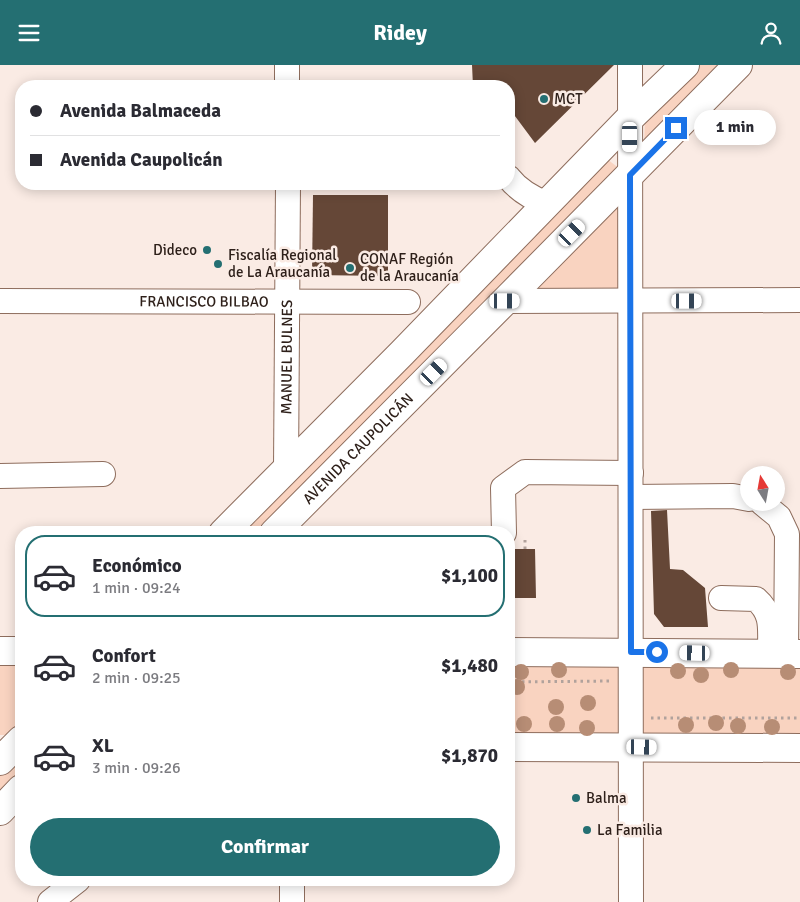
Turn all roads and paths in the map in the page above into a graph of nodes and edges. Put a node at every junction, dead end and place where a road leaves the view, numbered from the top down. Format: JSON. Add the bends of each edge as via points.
{"nodes":[{"id":1,"x":287,"y":65,"type":"edge"},
{"id":2,"x":630,"y":65,"type":"edge"},
{"id":3,"x":686,"y":65,"type":"edge"},
{"id":4,"x":738,"y":65,"type":"edge"},
{"id":5,"x":287,"y":80,"type":"edge"},
{"id":6,"x":630,"y":118,"type":"junction"},
{"id":7,"x":600,"y":148,"type":"junction"},
{"id":8,"x":630,"y":175,"type":"junction"},
{"id":9,"x":515,"y":184,"type":"edge"},
{"id":10,"x":288,"y":190,"type":"edge"},
{"id":11,"x":547,"y":204,"type":"junction"},
{"id":12,"x":800,"y":300,"type":"edge"},
{"id":13,"x":0,"y":301,"type":"edge"},
{"id":14,"x":288,"y":301,"type":"junction"},
{"id":15,"x":505,"y":301,"type":"junction"},
{"id":16,"x":630,"y":301,"type":"junction"},
{"id":17,"x":408,"y":302,"type":"dead end"},
{"id":18,"x":312,"y":443,"type":"junction"},
{"id":19,"x":286,"y":469,"type":"junction"},
{"id":20,"x":631,"y":473,"type":"junction"},
{"id":21,"x":103,"y":474,"type":"dead end"},
{"id":22,"x":0,"y":476,"type":"edge"},
{"id":23,"x":631,"y":497,"type":"junction"},
{"id":24,"x":740,"y":497,"type":"edge"},
{"id":25,"x":772,"y":511,"type":"edge"},
{"id":26,"x":293,"y":523,"type":"edge"},
{"id":27,"x":230,"y":526,"type":"edge"},
{"id":28,"x":504,"y":526,"type":"edge"},
{"id":29,"x":721,"y":599,"type":"dead end"},
{"id":30,"x":0,"y":651,"type":"edge"},
{"id":31,"x":15,"y":651,"type":"edge"},
{"id":32,"x":515,"y":651,"type":"edge"},
{"id":33,"x":631,"y":652,"type":"junction"},
{"id":34,"x":786,"y":654,"type":"edge"},
{"id":35,"x":15,"y":742,"type":"edge"},
{"id":36,"x":515,"y":747,"type":"edge"},
{"id":37,"x":631,"y":747,"type":"junction"},
{"id":38,"x":800,"y":748,"type":"edge"},
{"id":39,"x":0,"y":761,"type":"edge"},
{"id":40,"x":15,"y":795,"type":"edge"},
{"id":41,"x":0,"y":811,"type":"edge"},
{"id":42,"x":70,"y":886,"type":"edge"},
{"id":43,"x":292,"y":886,"type":"edge"},
{"id":44,"x":50,"y":902,"type":"edge"},
{"id":45,"x":292,"y":902,"type":"edge"},
{"id":46,"x":631,"y":902,"type":"edge"}],
"edges":[{"from":1,"to":5,"type":"street"},
{"from":2,"to":6,"type":"street"},
{"from":3,"to":6,"type":"main road"},
{"from":4,"to":8,"type":"main road","name":"AVENIDA CAUPOLICÁN"},
{"from":6,"to":7,"type":"main road"},
{"from":6,"to":8,"type":"street"},
{"from":7,"to":8,"type":"street"},
{"from":7,"to":11,"type":"main road"},
{"from":8,"to":15,"type":"main road","name":"AVENIDA CAUPOLICÁN"},
{"from":8,"to":16,"type":"street"},
{"from":9,"to":11,"type":"street","via":[[533,199]]},
{"from":10,"to":14,"type":"street","name":"MANUEL BULNES"},
{"from":11,"to":18,"type":"main road"},
{"from":12,"to":16,"type":"street"},
{"from":13,"to":14,"type":"street","name":"FRANCISCO BILBAO"},
{"from":14,"to":17,"type":"street","name":"FRANCISCO BILBAO"},
{"from":14,"to":19,"type":"street","name":"MANUEL BULNES"},
{"from":15,"to":16,"type":"street"},
{"from":15,"to":26,"type":"main road","name":"AVENIDA CAUPOLICÁN"},
{"from":16,"to":20,"type":"street"},
{"from":18,"to":19,"type":"main road"},
{"from":18,"to":26,"type":"main road","via":[[298,475],[293,497]]},
{"from":19,"to":27,"type":"main road"},
{"from":20,"to":23,"type":"street"},
{"from":20,"to":28,"type":"street","via":[[525,472],[503,488]]},
{"from":21,"to":22,"type":"street"},
{"from":23,"to":24,"type":"street"},
{"from":23,"to":33,"type":"street"},
{"from":25,"to":34,"type":"street","via":[[779,517],[787,535]]},
{"from":29,"to":34,"type":"street","via":[[756,599],[770,617]]},
{"from":30,"to":31,"type":"main road"},
{"from":32,"to":33,"type":"main road"},
{"from":33,"to":34,"type":"main road"},
{"from":33,"to":37,"type":"street"},
{"from":35,"to":39,"type":"main road"},
{"from":36,"to":37,"type":"main road"},
{"from":37,"to":38,"type":"main road"},
{"from":37,"to":46,"type":"street"},
{"from":40,"to":41,"type":"main road"},
{"from":42,"to":44,"type":"street"},
{"from":43,"to":45,"type":"street"}]}
